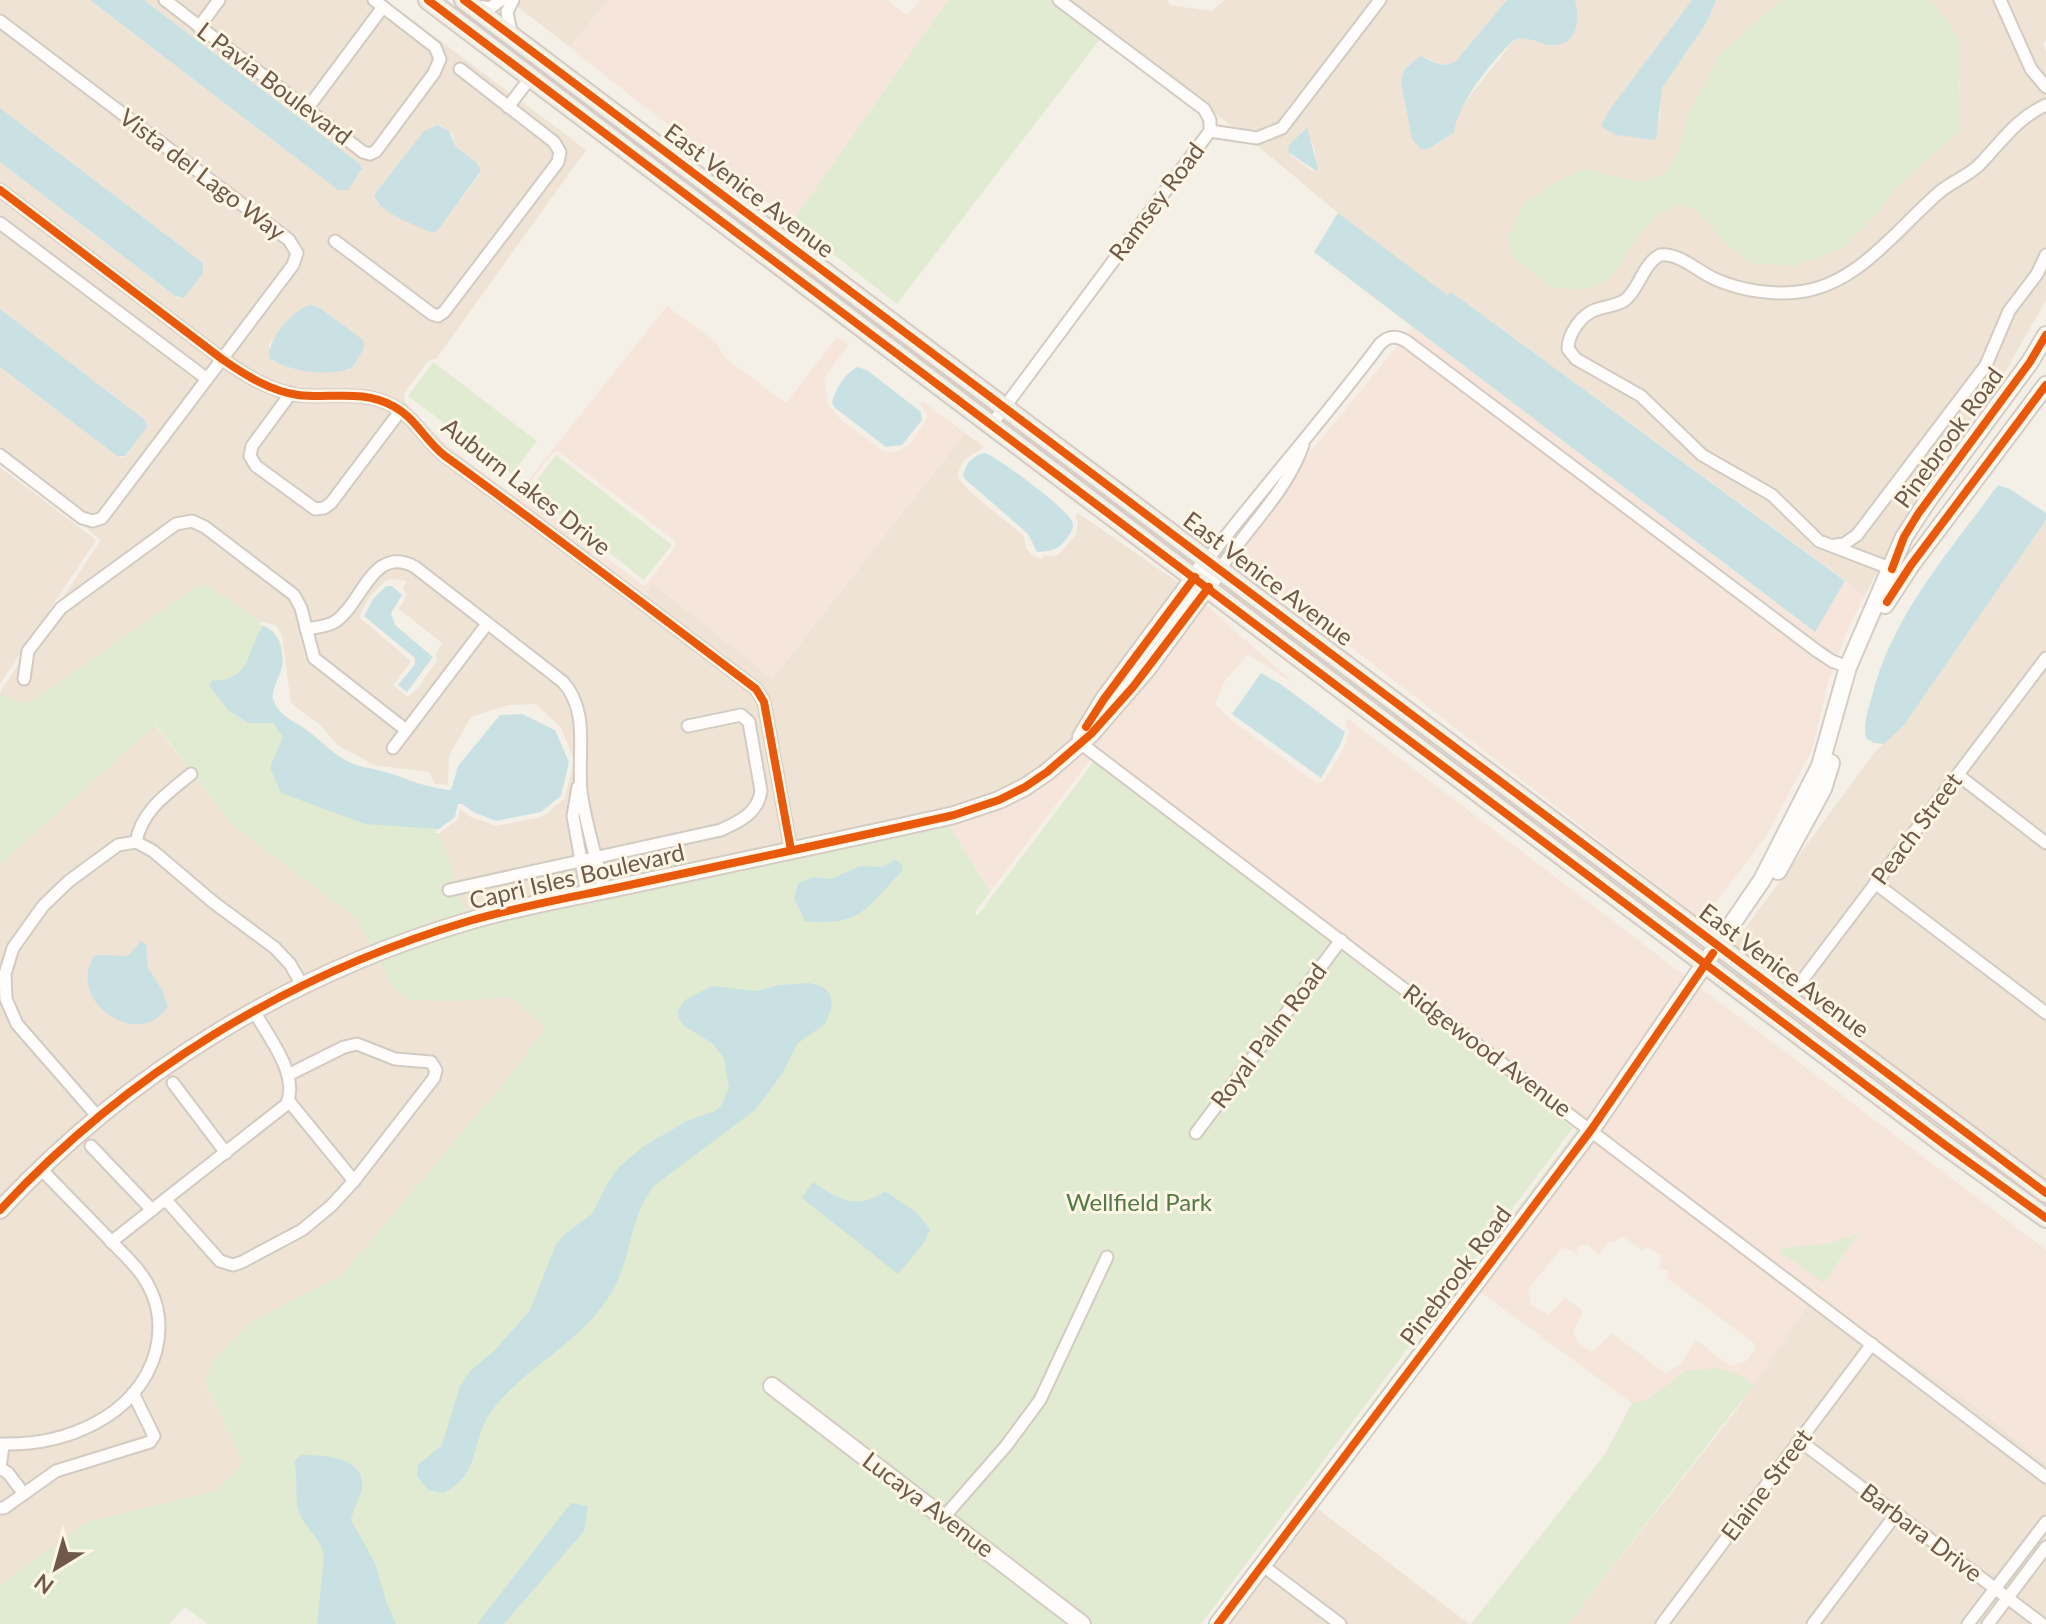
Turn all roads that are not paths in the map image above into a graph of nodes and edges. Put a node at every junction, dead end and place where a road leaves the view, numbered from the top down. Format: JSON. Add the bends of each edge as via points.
{"nodes":[{"id":1,"x":165,"y":0,"type":"edge"},
{"id":2,"x":219,"y":0,"type":"edge"},
{"id":3,"x":428,"y":0,"type":"edge"},
{"id":4,"x":501,"y":0,"type":"edge"},
{"id":5,"x":513,"y":0,"type":"edge"},
{"id":6,"x":1059,"y":0,"type":"edge"},
{"id":7,"x":1380,"y":0,"type":"edge"},
{"id":8,"x":2000,"y":0,"type":"edge"},
{"id":9,"x":465,"y":1,"type":"edge"},
{"id":10,"x":379,"y":3,"type":"edge"},
{"id":11,"x":0,"y":21,"type":"edge"},
{"id":12,"x":199,"y":27,"type":"junction"},
{"id":13,"x":530,"y":48,"type":"junction"},
{"id":14,"x":460,"y":69,"type":"dead end"},
{"id":15,"x":531,"y":77,"type":"junction"},
{"id":16,"x":2046,"y":87,"type":"edge"},
{"id":17,"x":2046,"y":105,"type":"edge"},
{"id":18,"x":508,"y":107,"type":"junction"},
{"id":19,"x":307,"y":109,"type":"junction"},
{"id":20,"x":1210,"y":131,"type":"junction"},
{"id":21,"x":0,"y":190,"type":"edge"},
{"id":22,"x":716,"y":219,"type":"junction"},
{"id":23,"x":0,"y":223,"type":"edge"},
{"id":24,"x":335,"y":241,"type":"dead end"},
{"id":25,"x":2046,"y":255,"type":"edge"},
{"id":26,"x":870,"y":307,"type":"junction"},
{"id":27,"x":2046,"y":335,"type":"edge"},
{"id":28,"x":222,"y":359,"type":"junction"},
{"id":29,"x":207,"y":379,"type":"junction"},
{"id":30,"x":2046,"y":385,"type":"edge"},
{"id":31,"x":291,"y":393,"type":"junction"},
{"id":32,"x":1005,"y":407,"type":"junction"},
{"id":33,"x":401,"y":410,"type":"junction"},
{"id":34,"x":992,"y":424,"type":"junction"},
{"id":35,"x":0,"y":455,"type":"edge"},
{"id":36,"x":1857,"y":535,"type":"junction"},
{"id":37,"x":1830,"y":545,"type":"junction"},
{"id":38,"x":1861,"y":555,"type":"junction"},
{"id":39,"x":1214,"y":564,"type":"junction"},
{"id":40,"x":1892,"y":569,"type":"junction"},
{"id":41,"x":1202,"y":582,"type":"junction"},
{"id":42,"x":487,"y":624,"type":"junction"},
{"id":43,"x":306,"y":629,"type":"junction"},
{"id":44,"x":2044,"y":665,"type":"edge"},
{"id":45,"x":1848,"y":667,"type":"junction"},
{"id":46,"x":24,"y":679,"type":"dead end"},
{"id":47,"x":1369,"y":708,"type":"junction"},
{"id":48,"x":688,"y":726,"type":"dead end"},
{"id":49,"x":406,"y":730,"type":"junction"},
{"id":50,"x":1079,"y":742,"type":"junction"},
{"id":51,"x":393,"y":748,"type":"dead end"},
{"id":52,"x":1483,"y":768,"type":"junction"},
{"id":53,"x":191,"y":774,"type":"dead end"},
{"id":54,"x":1958,"y":775,"type":"junction"},
{"id":55,"x":1461,"y":777,"type":"junction"},
{"id":56,"x":579,"y":782,"type":"junction"},
{"id":57,"x":1551,"y":819,"type":"junction"},
{"id":58,"x":136,"y":842,"type":"junction"},
{"id":59,"x":2046,"y":843,"type":"edge"},
{"id":60,"x":1787,"y":846,"type":"junction"},
{"id":61,"x":791,"y":850,"type":"junction"},
{"id":62,"x":597,"y":858,"type":"junction"},
{"id":63,"x":580,"y":861,"type":"junction"},
{"id":64,"x":1875,"y":883,"type":"junction"},
{"id":65,"x":449,"y":890,"type":"dead end"},
{"id":66,"x":604,"y":890,"type":"junction"},
{"id":67,"x":587,"y":894,"type":"junction"},
{"id":68,"x":1341,"y":940,"type":"junction"},
{"id":69,"x":1718,"y":946,"type":"junction"},
{"id":70,"x":1706,"y":963,"type":"junction"},
{"id":71,"x":302,"y":985,"type":"junction"},
{"id":72,"x":1788,"y":999,"type":"junction"},
{"id":73,"x":254,"y":1011,"type":"junction"},
{"id":74,"x":2046,"y":1013,"type":"edge"},
{"id":75,"x":288,"y":1075,"type":"junction"},
{"id":76,"x":173,"y":1083,"type":"dead end"},
{"id":77,"x":288,"y":1100,"type":"junction"},
{"id":78,"x":98,"y":1117,"type":"junction"},
{"id":79,"x":1591,"y":1130,"type":"junction"},
{"id":80,"x":1196,"y":1133,"type":"dead end"},
{"id":81,"x":91,"y":1146,"type":"dead end"},
{"id":82,"x":226,"y":1153,"type":"junction"},
{"id":83,"x":40,"y":1168,"type":"junction"},
{"id":84,"x":354,"y":1181,"type":"junction"},
{"id":85,"x":2046,"y":1193,"type":"edge"},
{"id":86,"x":166,"y":1200,"type":"junction"},
{"id":87,"x":0,"y":1210,"type":"edge"},
{"id":88,"x":152,"y":1210,"type":"junction"},
{"id":89,"x":2046,"y":1218,"type":"edge"},
{"id":90,"x":111,"y":1242,"type":"junction"},
{"id":91,"x":1107,"y":1257,"type":"dead end"},
{"id":92,"x":1872,"y":1344,"type":"junction"},
{"id":93,"x":772,"y":1386,"type":"dead end"},
{"id":94,"x":133,"y":1393,"type":"junction"},
{"id":95,"x":1800,"y":1441,"type":"junction"},
{"id":96,"x":2,"y":1444,"type":"edge"},
{"id":97,"x":0,"y":1468,"type":"edge"},
{"id":98,"x":2046,"y":1477,"type":"edge"},
{"id":99,"x":24,"y":1494,"type":"junction"},
{"id":100,"x":0,"y":1508,"type":"edge"},
{"id":101,"x":1896,"y":1514,"type":"junction"},
{"id":102,"x":944,"y":1517,"type":"junction"},
{"id":103,"x":2046,"y":1522,"type":"edge"},
{"id":104,"x":2046,"y":1547,"type":"edge"},
{"id":105,"x":1262,"y":1565,"type":"junction"},
{"id":106,"x":1995,"y":1588,"type":"junction"},
{"id":107,"x":2008,"y":1598,"type":"junction"},
{"id":108,"x":1082,"y":1624,"type":"edge"},
{"id":109,"x":1218,"y":1624,"type":"edge"},
{"id":110,"x":1340,"y":1624,"type":"edge"},
{"id":111,"x":1662,"y":1624,"type":"edge"},
{"id":112,"x":1813,"y":1624,"type":"edge"},
{"id":113,"x":1968,"y":1624,"type":"edge"},
{"id":114,"x":1988,"y":1624,"type":"edge"},
{"id":115,"x":2042,"y":1624,"type":"edge"}],
"edges":[{"from":1,"to":12,"type":"street","name":"L Pavia Boulevard"},
{"from":2,"to":12,"type":"street"},
{"from":3,"to":15,"type":"main road","name":"East Venice Avenue"},
{"from":4,"to":9,"type":"street","via":[[485,8]]},
{"from":5,"to":13,"type":"street","via":[[507,12],[509,27]]},
{"from":6,"to":20,"type":"street","via":[[1204,109]]},
{"from":7,"to":20,"type":"street","name":"Ramsey Road","via":[[1282,128],[1257,138]]},
{"from":8,"to":16,"type":"street","via":[[2031,69]]},
{"from":9,"to":13,"type":"main road","name":"East Venice Avenue"},
{"from":10,"to":19,"type":"street"},
{"from":10,"to":19,"type":"street","name":"L Pavia Boulevard","via":[[438,51],[439,63],[426,84],[370,154]]},
{"from":11,"to":28,"type":"street","name":"Vista del Lago Way","via":[[294,246],[293,265]]},
{"from":12,"to":19,"type":"street","name":"L Pavia Boulevard"},
{"from":13,"to":26,"type":"main road","name":"East Venice Avenue"},
{"from":14,"to":18,"type":"street"},
{"from":15,"to":18,"type":"street"},
{"from":15,"to":22,"type":"main road","name":"East Venice Avenue"},
{"from":17,"to":37,"type":"street","via":[[2017,123],[1973,170],[1944,188],[1838,280],[1806,291],[1756,290],[1660,255],[1627,298],[1589,313],[1570,337],[1568,349],[1576,359],[1634,390],[1694,450],[1772,495]]},
{"from":18,"to":24,"type":"street","via":[[554,142],[560,158],[441,315],[432,314]]},
{"from":20,"to":32,"type":"street","name":"Ramsey Road"},
{"from":21,"to":28,"type":"street","name":"Auburn Lakes Drive"},
{"from":22,"to":26,"type":"main road","via":[[741,222],[838,292]]},
{"from":22,"to":34,"type":"main road","name":"East Venice Avenue"},
{"from":23,"to":29,"type":"street"},
{"from":25,"to":36,"type":"street","via":[[2009,311],[1986,365]]},
{"from":26,"to":32,"type":"main road","name":"East Venice Avenue"},
{"from":27,"to":40,"type":"street","name":"Pinebrook Road","via":[[1918,514]]},
{"from":28,"to":29,"type":"street"},
{"from":28,"to":31,"type":"street","name":"Auburn Lakes Drive","via":[[253,379]]},
{"from":29,"to":35,"type":"street","via":[[98,520],[82,518]]},
{"from":30,"to":60,"type":"street","name":"Pinebrook Road","via":[[1887,602],[1855,676],[1823,789]]},
{"from":31,"to":33,"type":"street","name":"Auburn Lakes Drive","via":[[361,395]]},
{"from":31,"to":33,"type":"street","via":[[250,456],[315,509],[331,503]]},
{"from":32,"to":34,"type":"street","name":"Ramsey Road"},
{"from":32,"to":39,"type":"main road","name":"East Venice Avenue"},
{"from":33,"to":61,"type":"street","name":"Auburn Lakes Drive","via":[[446,456],[760,693]]},
{"from":34,"to":41,"type":"main road","name":"East Venice Avenue"},
{"from":36,"to":37,"type":"street"},
{"from":36,"to":38,"type":"street"},
{"from":37,"to":38,"type":"street"},
{"from":38,"to":40,"type":"street"},
{"from":39,"to":41,"type":"street","name":"Capri Isles Boulevard"},
{"from":39,"to":45,"type":"street","via":[[1295,464],[1305,441],[1383,341],[1402,338],[1806,643]]},
{"from":39,"to":52,"type":"main road","name":"East Venice Avenue"},
{"from":40,"to":45,"type":"street","name":"Pinebrook Road"},
{"from":41,"to":47,"type":"main road","name":"East Venice Avenue"},
{"from":41,"to":50,"type":"street","name":"Capri Isles Boulevard","via":[[1104,699]]},
{"from":42,"to":43,"type":"street","via":[[415,567],[399,561],[379,568],[335,622]]},
{"from":42,"to":49,"type":"street"},
{"from":42,"to":56,"type":"street","via":[[569,688],[580,722]]},
{"from":43,"to":46,"type":"street","via":[[298,599],[289,591],[205,527],[183,521],[61,608],[28,651]]},
{"from":43,"to":49,"type":"street","via":[[320,664]]},
{"from":44,"to":54,"type":"street","name":"Peach Street"},
{"from":45,"to":60,"type":"street","name":"Pinebrook Road","via":[[1820,766]]},
{"from":47,"to":52,"type":"main road","via":[[1392,717],[1458,766]]},
{"from":47,"to":55,"type":"main road","name":"East Venice Avenue"},
{"from":48,"to":62,"type":"street","via":[[746,718],[761,791],[755,810],[721,830]]},
{"from":49,"to":51,"type":"street"},
{"from":50,"to":61,"type":"street","name":"Capri Isles Boulevard","via":[[1047,772],[999,800],[954,815]]},
{"from":50,"to":68,"type":"street","name":"Ridgewood Avenue"},
{"from":52,"to":57,"type":"main road","name":"East Venice Avenue"},
{"from":53,"to":58,"type":"street","via":[[151,808]]},
{"from":54,"to":59,"type":"street"},
{"from":54,"to":64,"type":"street","name":"Peach Street"},
{"from":55,"to":57,"type":"main road","via":[[1478,780]]},
{"from":55,"to":70,"type":"main road","name":"East Venice Avenue"},
{"from":56,"to":62,"type":"street"},
{"from":56,"to":63,"type":"street","via":[[573,816]]},
{"from":57,"to":69,"type":"main road","name":"East Venice Avenue"},
{"from":58,"to":71,"type":"street","via":[[275,948]]},
{"from":58,"to":78,"type":"street","via":[[118,845],[50,899],[10,954],[5,974],[5,995],[17,1024]]},
{"from":60,"to":69,"type":"street","name":"Pinebrook Road","via":[[1737,929]]},
{"from":61,"to":66,"type":"street","name":"Capri Isles Boulevard"},
{"from":62,"to":63,"type":"street"},
{"from":62,"to":66,"type":"street"},
{"from":63,"to":65,"type":"street"},
{"from":63,"to":67,"type":"street"},
{"from":64,"to":72,"type":"street","name":"Peach Street"},
{"from":64,"to":74,"type":"street"},
{"from":66,"to":67,"type":"street","name":"Capri Isles Boulevard"},
{"from":67,"to":71,"type":"street","name":"Capri Isles Boulevard","via":[[470,921]]},
{"from":68,"to":79,"type":"street","name":"Ridgewood Avenue"},
{"from":68,"to":80,"type":"street","name":"Royal Palm Road"},
{"from":69,"to":70,"type":"street","name":"Pinebrook Road"},
{"from":69,"to":72,"type":"main road","name":"East Venice Avenue"},
{"from":70,"to":79,"type":"street","name":"Pinebrook Road"},
{"from":70,"to":89,"type":"main road","name":"East Venice Avenue"},
{"from":71,"to":73,"type":"street","name":"Capri Isles Boulevard"},
{"from":72,"to":85,"type":"main road","name":"East Venice Avenue"},
{"from":73,"to":75,"type":"street"},
{"from":73,"to":78,"type":"street","name":"Capri Isles Boulevard","via":[[184,1053]]},
{"from":75,"to":77,"type":"street"},
{"from":75,"to":84,"type":"street","via":[[357,1044],[395,1059],[435,1065],[434,1078]]},
{"from":76,"to":82,"type":"street"},
{"from":77,"to":82,"type":"street"},
{"from":77,"to":84,"type":"street"},
{"from":78,"to":83,"type":"street","name":"Capri Isles Boulevard"},
{"from":79,"to":92,"type":"street","name":"Ridgewood Avenue"},
{"from":79,"to":105,"type":"street","name":"Pinebrook Road"},
{"from":81,"to":88,"type":"street"},
{"from":82,"to":86,"type":"street"},
{"from":83,"to":87,"type":"street","name":"Capri Isles Boulevard"},
{"from":83,"to":90,"type":"street"},
{"from":84,"to":86,"type":"street","via":[[302,1230],[233,1265],[216,1258]]},
{"from":86,"to":88,"type":"street"},
{"from":88,"to":90,"type":"street"},
{"from":90,"to":94,"type":"street","via":[[142,1274],[159,1316],[154,1355]]},
{"from":91,"to":102,"type":"street","via":[[1040,1400]]},
{"from":92,"to":95,"type":"street","name":"Elaine Street"},
{"from":92,"to":98,"type":"street","name":"Ridgewood Avenue"},
{"from":93,"to":102,"type":"street","name":"Lucaya Avenue"},
{"from":94,"to":96,"type":"street","via":[[104,1419],[76,1432],[46,1441]]},
{"from":94,"to":99,"type":"street","via":[[154,1436],[150,1442],[68,1466]]},
{"from":95,"to":101,"type":"street","name":"Barbara Drive"},
{"from":95,"to":111,"type":"street","name":"Elaine Street"},
{"from":96,"to":97,"type":"street"},
{"from":97,"to":99,"type":"street"},
{"from":99,"to":100,"type":"street"},
{"from":101,"to":106,"type":"street","name":"Barbara Drive"},
{"from":101,"to":112,"type":"street"},
{"from":102,"to":108,"type":"street","name":"Lucaya Avenue"},
{"from":103,"to":106,"type":"street"},
{"from":104,"to":107,"type":"street"},
{"from":105,"to":109,"type":"street","name":"Pinebrook Road"},
{"from":105,"to":110,"type":"street"},
{"from":106,"to":107,"type":"street","name":"Barbara Drive"},
{"from":106,"to":113,"type":"street"},
{"from":107,"to":114,"type":"street"},
{"from":107,"to":115,"type":"street","name":"Barbara Drive"}]}
